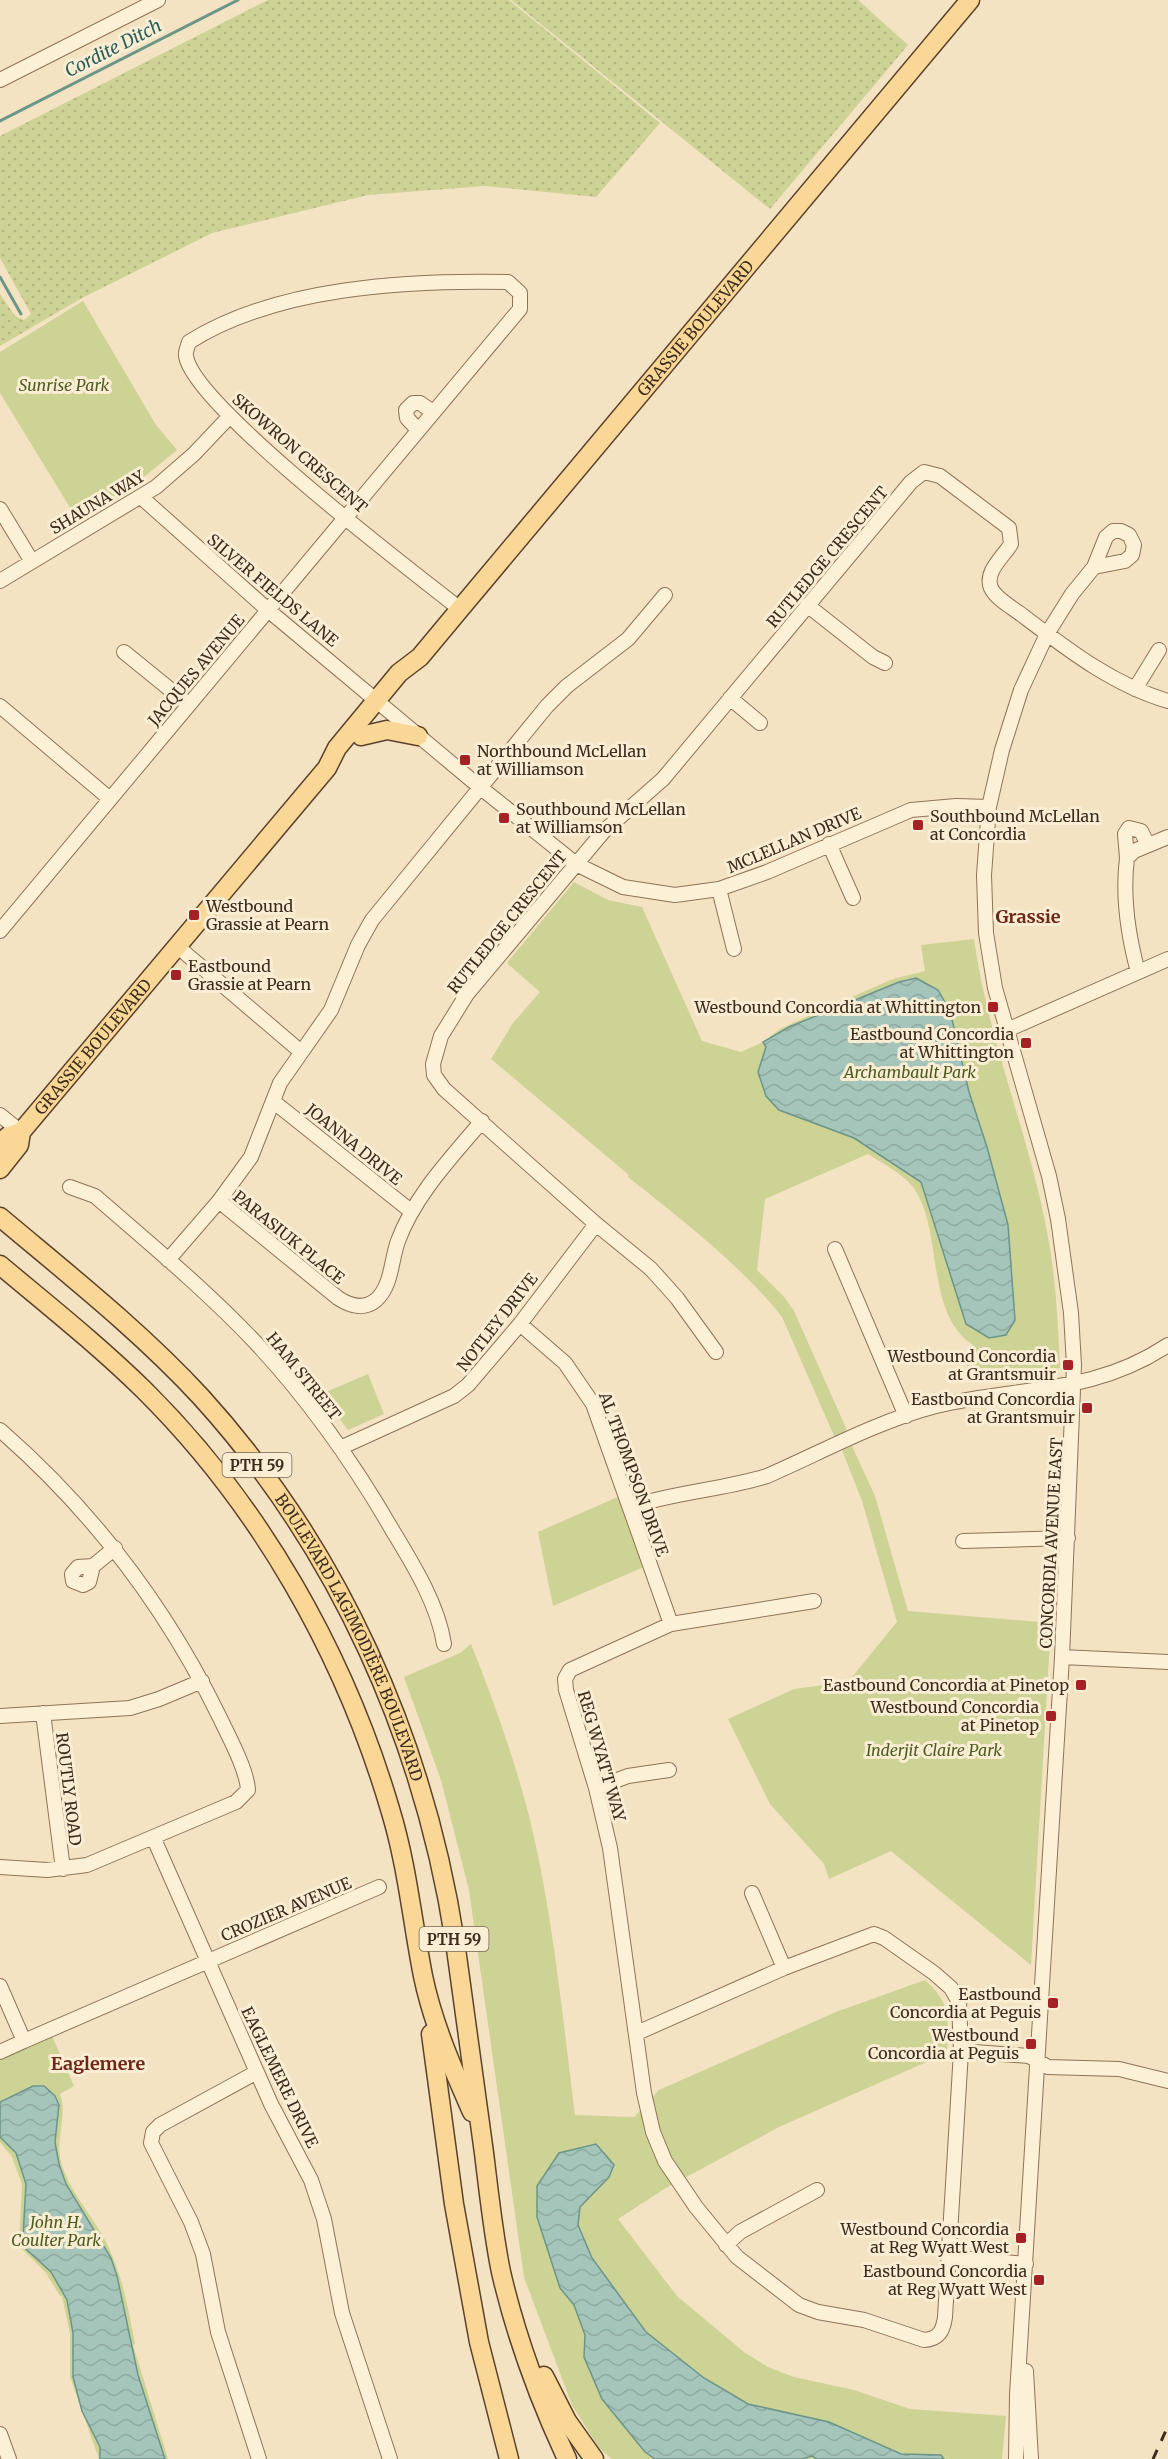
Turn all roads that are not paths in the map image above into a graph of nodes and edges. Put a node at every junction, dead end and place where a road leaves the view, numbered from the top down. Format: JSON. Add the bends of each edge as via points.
{"nodes":[{"id":1,"x":158,"y":0,"type":"edge"},
{"id":2,"x":970,"y":0,"type":"edge"},
{"id":3,"x":0,"y":80,"type":"edge"},
{"id":4,"x":520,"y":293,"type":"joint"},
{"id":5,"x":433,"y":412,"type":"junction"},
{"id":6,"x":229,"y":417,"type":"junction"},
{"id":7,"x":418,"y":430,"type":"junction"},
{"id":8,"x":141,"y":497,"type":"junction"},
{"id":9,"x":0,"y":509,"type":"edge"},
{"id":10,"x":346,"y":517,"type":"junction"},
{"id":11,"x":31,"y":560,"type":"junction"},
{"id":12,"x":1094,"y":567,"type":"dead end"},
{"id":13,"x":0,"y":581,"type":"edge"},
{"id":14,"x":665,"y":595,"type":"dead end"},
{"id":15,"x":807,"y":605,"type":"junction"},
{"id":16,"x":460,"y":609,"type":"junction"},
{"id":17,"x":268,"y":610,"type":"junction"},
{"id":18,"x":1047,"y":634,"type":"junction"},
{"id":19,"x":1158,"y":650,"type":"dead end"},
{"id":20,"x":124,"y":651,"type":"dead end"},
{"id":21,"x":885,"y":663,"type":"dead end"},
{"id":22,"x":1135,"y":689,"type":"junction"},
{"id":23,"x":730,"y":698,"type":"junction"},
{"id":24,"x":1168,"y":701,"type":"edge"},
{"id":25,"x":382,"y":703,"type":"junction"},
{"id":26,"x":188,"y":704,"type":"junction"},
{"id":27,"x":0,"y":706,"type":"edge"},
{"id":28,"x":760,"y":723,"type":"dead end"},
{"id":29,"x":361,"y":736,"type":"junction"},
{"id":30,"x":418,"y":736,"type":"junction"},
{"id":31,"x":327,"y":768,"type":"junction"},
{"id":32,"x":481,"y":788,"type":"junction"},
{"id":33,"x":110,"y":799,"type":"junction"},
{"id":34,"x":989,"y":807,"type":"junction"},
{"id":35,"x":1168,"y":837,"type":"edge"},
{"id":36,"x":830,"y":844,"type":"junction"},
{"id":37,"x":1148,"y":845,"type":"junction"},
{"id":38,"x":1127,"y":858,"type":"junction"},
{"id":39,"x":576,"y":864,"type":"junction"},
{"id":40,"x":719,"y":889,"type":"junction"},
{"id":41,"x":853,"y":898,"type":"dead end"},
{"id":42,"x":0,"y":931,"type":"edge"},
{"id":43,"x":178,"y":947,"type":"junction"},
{"id":44,"x":734,"y":949,"type":"dead end"},
{"id":45,"x":1168,"y":959,"type":"edge"},
{"id":46,"x":1138,"y":972,"type":"junction"},
{"id":47,"x":1007,"y":1030,"type":"junction"},
{"id":48,"x":300,"y":1051,"type":"junction"},
{"id":49,"x":274,"y":1101,"type":"junction"},
{"id":50,"x":0,"y":1115,"type":"edge"},
{"id":51,"x":482,"y":1121,"type":"junction"},
{"id":52,"x":21,"y":1132,"type":"junction"},
{"id":53,"x":1,"y":1153,"type":"edge"},
{"id":54,"x":0,"y":1186,"type":"edge"},
{"id":55,"x":70,"y":1187,"type":"dead end"},
{"id":56,"x":219,"y":1201,"type":"junction"},
{"id":57,"x":0,"y":1209,"type":"edge"},
{"id":58,"x":412,"y":1212,"type":"junction"},
{"id":59,"x":0,"y":1217,"type":"edge"},
{"id":60,"x":596,"y":1224,"type":"junction"},
{"id":61,"x":28,"y":1241,"type":"junction"},
{"id":62,"x":835,"y":1249,"type":"dead end"},
{"id":63,"x":168,"y":1260,"type":"junction"},
{"id":64,"x":0,"y":1265,"type":"edge"},
{"id":65,"x":520,"y":1323,"type":"junction"},
{"id":66,"x":1168,"y":1345,"type":"edge"},
{"id":67,"x":716,"y":1352,"type":"dead end"},
{"id":68,"x":1074,"y":1386,"type":"junction"},
{"id":69,"x":906,"y":1416,"type":"junction"},
{"id":70,"x":0,"y":1430,"type":"edge"},
{"id":71,"x":340,"y":1448,"type":"junction"},
{"id":72,"x":630,"y":1507,"type":"junction"},
{"id":73,"x":1068,"y":1538,"type":"junction"},
{"id":74,"x":963,"y":1541,"type":"dead end"},
{"id":75,"x":115,"y":1548,"type":"junction"},
{"id":76,"x":93,"y":1566,"type":"dead end"},
{"id":77,"x":814,"y":1601,"type":"dead end"},
{"id":78,"x":671,"y":1624,"type":"junction"},
{"id":79,"x":444,"y":1644,"type":"dead end"},
{"id":80,"x":1062,"y":1657,"type":"junction"},
{"id":81,"x":1168,"y":1662,"type":"edge"},
{"id":82,"x":202,"y":1681,"type":"junction"},
{"id":83,"x":43,"y":1713,"type":"junction"},
{"id":84,"x":0,"y":1716,"type":"edge"},
{"id":85,"x":669,"y":1770,"type":"dead end"},
{"id":86,"x":596,"y":1788,"type":"junction"},
{"id":87,"x":154,"y":1839,"type":"junction"},
{"id":88,"x":0,"y":1867,"type":"edge"},
{"id":89,"x":63,"y":1869,"type":"junction"},
{"id":90,"x":379,"y":1887,"type":"dead end"},
{"id":91,"x":752,"y":1893,"type":"dead end"},
{"id":92,"x":207,"y":1961,"type":"junction"},
{"id":93,"x":784,"y":1968,"type":"junction"},
{"id":94,"x":423,"y":1977,"type":"junction"},
{"id":95,"x":0,"y":1986,"type":"edge"},
{"id":96,"x":637,"y":2033,"type":"junction"},
{"id":97,"x":24,"y":2041,"type":"junction"},
{"id":98,"x":961,"y":2050,"type":"junction"},
{"id":99,"x":0,"y":2052,"type":"edge"},
{"id":100,"x":1037,"y":2062,"type":"junction"},
{"id":101,"x":257,"y":2072,"type":"junction"},
{"id":102,"x":1168,"y":2081,"type":"edge"},
{"id":103,"x":481,"y":2135,"type":"junction"},
{"id":104,"x":817,"y":2190,"type":"dead end"},
{"id":105,"x":726,"y":2245,"type":"junction"},
{"id":106,"x":948,"y":2257,"type":"junction"},
{"id":107,"x":1026,"y":2264,"type":"junction"},
{"id":108,"x":502,"y":2273,"type":"junction"},
{"id":109,"x":1023,"y":2339,"type":"junction"},
{"id":110,"x":0,"y":2434,"type":"edge"},
{"id":111,"x":9,"y":2459,"type":"edge"},
{"id":112,"x":259,"y":2459,"type":"edge"},
{"id":113,"x":390,"y":2459,"type":"edge"},
{"id":114,"x":509,"y":2459,"type":"edge"},
{"id":115,"x":567,"y":2459,"type":"edge"},
{"id":116,"x":594,"y":2459,"type":"edge"},
{"id":117,"x":1016,"y":2459,"type":"edge"},
{"id":118,"x":1031,"y":2459,"type":"edge"}],
"edges":[{"from":1,"to":3,"type":"street"},
{"from":2,"to":16,"type":"main road","name":"GRASSIE BOULEVARD"},
{"from":4,"to":5,"type":"street","name":"JACQUES AVENUE","via":[[520,309]]},
{"from":4,"to":6,"type":"street","name":"SKOWRON CRESCENT","via":[[508,282],[369,286],[310,297],[204,333],[189,342],[186,355],[194,373]]},
{"from":5,"to":7,"type":"street","name":"JACQUES AVENUE"},
{"from":5,"to":7,"type":"street","via":[[413,403],[406,410],[407,418]]},
{"from":6,"to":8,"type":"street","name":"SHAUNA WAY","via":[[194,454]]},
{"from":6,"to":10,"type":"street","name":"SKOWRON CRESCENT"},
{"from":7,"to":10,"type":"street","name":"JACQUES AVENUE"},
{"from":8,"to":11,"type":"street","name":"SHAUNA WAY"},
{"from":8,"to":17,"type":"street","name":"SILVER FIELDS LANE"},
{"from":9,"to":11,"type":"street"},
{"from":10,"to":16,"type":"street","name":"SKOWRON CRESCENT"},
{"from":10,"to":17,"type":"street","name":"JACQUES AVENUE"},
{"from":11,"to":13,"type":"street","name":"SHAUNA WAY"},
{"from":12,"to":18,"type":"street","name":"CONCORDIA AVENUE EAST"},
{"from":14,"to":32,"type":"street","via":[[628,639],[567,686]]},
{"from":15,"to":18,"type":"street","name":"RUTLEDGE CRESCENT","via":[[911,482],[918,475],[932,472],[1009,528],[1011,544],[993,569],[991,588]]},
{"from":15,"to":21,"type":"street"},
{"from":15,"to":23,"type":"street","name":"RUTLEDGE CRESCENT"},
{"from":16,"to":25,"type":"main road","name":"GRASSIE BOULEVARD","via":[[420,657],[408,680]]},
{"from":17,"to":25,"type":"street","name":"SILVER FIELDS LANE"},
{"from":17,"to":26,"type":"street","name":"JACQUES AVENUE"},
{"from":18,"to":22,"type":"street"},
{"from":18,"to":34,"type":"street","name":"CONCORDIA AVENUE EAST","via":[[1021,690]]},
{"from":19,"to":22,"type":"street"},
{"from":20,"to":26,"type":"street"},
{"from":22,"to":24,"type":"street"},
{"from":23,"to":28,"type":"street"},
{"from":23,"to":39,"type":"street","name":"RUTLEDGE CRESCENT","via":[[663,779],[616,818]]},
{"from":25,"to":29,"type":"main road","name":"GRASSIE BOULEVARD"},
{"from":25,"to":30,"type":"street","name":"MCLELLAN DRIVE"},
{"from":25,"to":31,"type":"main road","name":"GRASSIE BOULEVARD","via":[[337,748]]},
{"from":26,"to":33,"type":"street","name":"JACQUES AVENUE"},
{"from":27,"to":33,"type":"street"},
{"from":29,"to":30,"type":"main road","via":[[387,730]]},
{"from":29,"to":31,"type":"main road","name":"GRASSIE BOULEVARD"},
{"from":30,"to":32,"type":"street","name":"MCLELLAN DRIVE"},
{"from":31,"to":43,"type":"main road","name":"GRASSIE BOULEVARD"},
{"from":32,"to":39,"type":"street","name":"MCLELLAN DRIVE"},
{"from":32,"to":48,"type":"street","via":[[372,920],[330,1010]]},
{"from":33,"to":42,"type":"street","name":"JACQUES AVENUE"},
{"from":34,"to":36,"type":"street","name":"MCLELLAN DRIVE","via":[[911,810]]},
{"from":34,"to":47,"type":"street","name":"CONCORDIA AVENUE EAST","via":[[984,875],[986,933]]},
{"from":35,"to":37,"type":"street"},
{"from":36,"to":40,"type":"street","name":"MCLELLAN DRIVE"},
{"from":36,"to":41,"type":"street"},
{"from":37,"to":38,"type":"street"},
{"from":37,"to":38,"type":"street","via":[[1141,831],[1129,828],[1125,834]]},
{"from":38,"to":46,"type":"street","via":[[1126,907]]},
{"from":39,"to":40,"type":"street","name":"MCLELLAN DRIVE","via":[[606,880],[649,893],[675,895]]},
{"from":39,"to":51,"type":"street","name":"RUTLEDGE CRESCENT","via":[[467,994],[441,1036],[433,1065],[435,1075],[444,1089]]},
{"from":40,"to":44,"type":"street"},
{"from":43,"to":48,"type":"street"},
{"from":43,"to":52,"type":"main road","name":"GRASSIE BOULEVARD"},
{"from":45,"to":46,"type":"street"},
{"from":46,"to":47,"type":"street"},
{"from":47,"to":68,"type":"street","name":"CONCORDIA AVENUE EAST","via":[[1058,1219],[1071,1313]]},
{"from":48,"to":49,"type":"street"},
{"from":49,"to":56,"type":"street","via":[[251,1157]]},
{"from":49,"to":58,"type":"street","name":"JOANNA DRIVE"},
{"from":50,"to":52,"type":"street"},
{"from":51,"to":58,"type":"street","name":"PARASIUK PLACE","via":[[432,1181]]},
{"from":51,"to":60,"type":"street","name":"RUTLEDGE CRESCENT"},
{"from":52,"to":53,"type":"main road","name":"GRASSIE BOULEVARD","via":[[19,1144]]},
{"from":53,"to":54,"type":"main road","name":"GRASSIE BOULEVARD"},
{"from":55,"to":63,"type":"street","name":"HAM STREET","via":[[95,1196]]},
{"from":56,"to":58,"type":"street","name":"PARASIUK PLACE","via":[[338,1298],[358,1306],[375,1301],[386,1286]]},
{"from":56,"to":63,"type":"street"},
{"from":57,"to":61,"type":"main road"},
{"from":59,"to":61,"type":"main road","name":"BOULEVARD LAGIMODIÈRE BOULEVARD","number":"PTH 59"},
{"from":60,"to":65,"type":"street","name":"NOTLEY DRIVE"},
{"from":60,"to":67,"type":"street","name":"RUTLEDGE CRESCENT","via":[[651,1269]]},
{"from":61,"to":103,"type":"main road","name":"BOULEVARD LAGIMODIÈRE BOULEVARD","number":"PTH 59","via":[[133,1330],[233,1435],[306,1535],[360,1631],[401,1726],[436,1839],[455,1941]]},
{"from":62,"to":69,"type":"street"},
{"from":63,"to":71,"type":"street","name":"HAM STREET","via":[[256,1343]]},
{"from":64,"to":94,"type":"main road","name":"BOULEVARD LAGIMODIÈRE BOULEVARD","number":"PTH 59","via":[[105,1353],[187,1436],[259,1529],[300,1595],[347,1688],[391,1810],[412,1898]]},
{"from":65,"to":71,"type":"street","name":"NOTLEY DRIVE","via":[[468,1385],[454,1396]]},
{"from":65,"to":72,"type":"street","name":"AL THOMPSON DRIVE","via":[[565,1363],[586,1391]]},
{"from":66,"to":68,"type":"street","via":[[1120,1372]]},
{"from":68,"to":69,"type":"street","via":[[990,1395]]},
{"from":68,"to":73,"type":"street","name":"CONCORDIA AVENUE EAST"},
{"from":69,"to":72,"type":"street","via":[[758,1479],[673,1494]]},
{"from":70,"to":75,"type":"street","via":[[53,1479]]},
{"from":71,"to":79,"type":"street","name":"HAM STREET","via":[[408,1556],[441,1626]]},
{"from":72,"to":78,"type":"street","name":"AL THOMPSON DRIVE"},
{"from":73,"to":74,"type":"street"},
{"from":73,"to":80,"type":"street","name":"CONCORDIA AVENUE EAST"},
{"from":75,"to":76,"type":"street"},
{"from":75,"to":82,"type":"street","via":[[165,1617]]},
{"from":77,"to":78,"type":"street","name":"REG WYATT WAY"},
{"from":78,"to":86,"type":"street","name":"REG WYATT WAY","via":[[567,1674],[566,1690]]},
{"from":80,"to":81,"type":"street"},
{"from":80,"to":100,"type":"street","name":"CONCORDIA AVENUE EAST"},
{"from":82,"to":83,"type":"street","via":[[130,1708]]},
{"from":82,"to":87,"type":"street","via":[[248,1790],[236,1802]]},
{"from":83,"to":84,"type":"street"},
{"from":83,"to":89,"type":"street","name":"ROUTLY ROAD"},
{"from":85,"to":86,"type":"street","via":[[628,1776]]},
{"from":86,"to":96,"type":"street","name":"REG WYATT WAY","via":[[611,1858]]},
{"from":87,"to":89,"type":"street","via":[[87,1865]]},
{"from":87,"to":92,"type":"street","name":"EAGLEMERE DRIVE"},
{"from":88,"to":89,"type":"street"},
{"from":90,"to":92,"type":"street","name":"CROZIER AVENUE"},
{"from":91,"to":93,"type":"street"},
{"from":92,"to":97,"type":"street"},
{"from":92,"to":101,"type":"street","name":"EAGLEMERE DRIVE"},
{"from":93,"to":96,"type":"street","name":"REG WYATT WAY"},
{"from":93,"to":98,"type":"street","name":"REG WYATT WAY","via":[[868,1935],[880,1935],[951,1988],[959,2002]]},
{"from":94,"to":103,"type":"main road","name":"BOULEVARD LAGIMODIÈRE BOULEVARD","number":"PTH 59","via":[[440,2038]]},
{"from":94,"to":114,"type":"main road","via":[[461,2243],[479,2342]]},
{"from":95,"to":97,"type":"street"},
{"from":96,"to":105,"type":"street","name":"REG WYATT WAY","via":[[653,2132],[678,2183]]},
{"from":97,"to":99,"type":"street"},
{"from":98,"to":100,"type":"street","via":[[1029,2056]]},
{"from":98,"to":106,"type":"street","name":"REG WYATT WAY"},
{"from":100,"to":102,"type":"street","via":[[1048,2067],[1119,2070]]},
{"from":100,"to":107,"type":"street","name":"CONCORDIA AVENUE EAST"},
{"from":101,"to":112,"type":"street","via":[[160,2125],[153,2132],[151,2143],[192,2222],[203,2254],[218,2332]]},
{"from":101,"to":113,"type":"street","name":"EAGLEMERE DRIVE","via":[[324,2219],[342,2313]]},
{"from":103,"to":108,"type":"main road","name":"BOULEVARD LAGIMODIÈRE BOULEVARD","number":"PTH 59"},
{"from":104,"to":105,"type":"street","via":[[740,2232]]},
{"from":105,"to":106,"type":"street","name":"REG WYATT WAY","via":[[799,2305],[864,2320],[924,2340],[941,2334],[944,2325]]},
{"from":106,"to":107,"type":"street"},
{"from":107,"to":109,"type":"street","name":"CONCORDIA AVENUE EAST"},
{"from":108,"to":115,"type":"main road","name":"BOULEVARD LAGIMODIÈRE BOULEVARD","number":"PTH 59","via":[[536,2388]]},
{"from":108,"to":116,"type":"main road","via":[[553,2396]]},
{"from":109,"to":117,"type":"street","name":"CONCORDIA AVENUE EAST"},
{"from":109,"to":118,"type":"street","name":"CONCORDIA AVENUE EAST"},
{"from":110,"to":111,"type":"street"}]}
